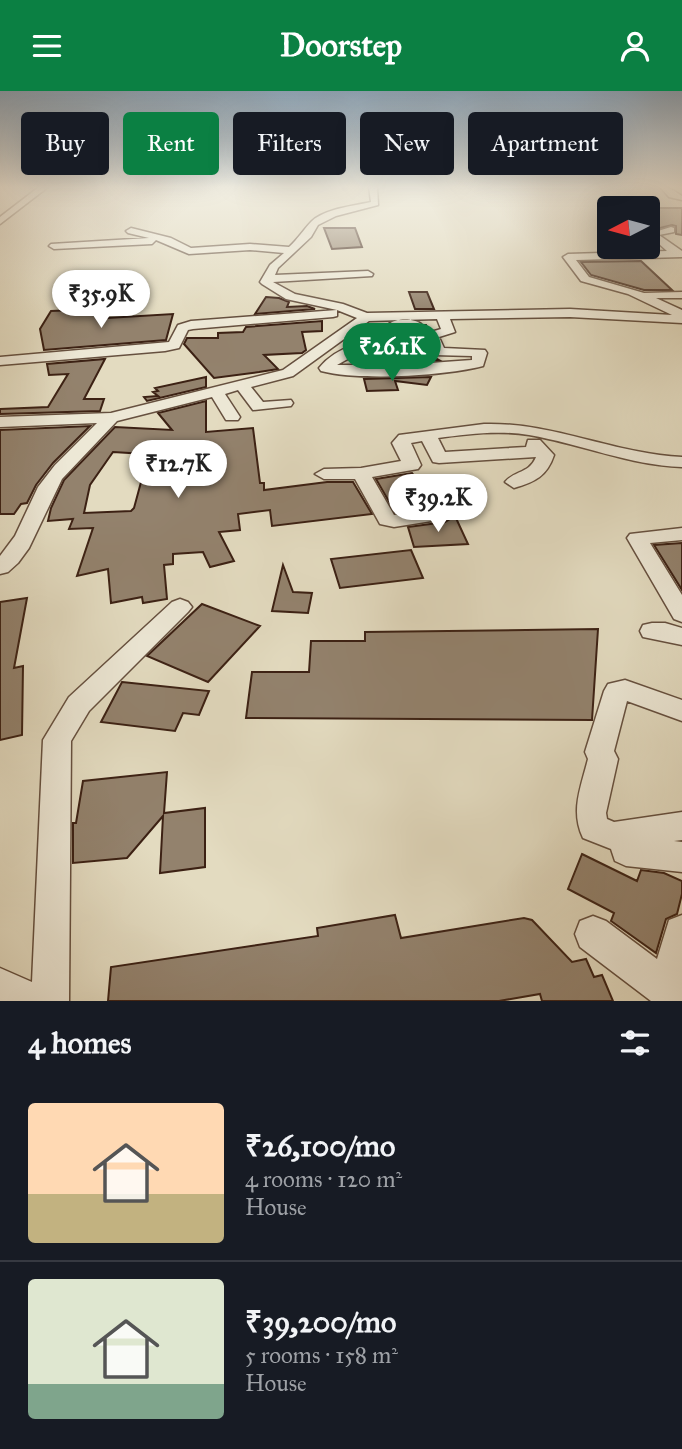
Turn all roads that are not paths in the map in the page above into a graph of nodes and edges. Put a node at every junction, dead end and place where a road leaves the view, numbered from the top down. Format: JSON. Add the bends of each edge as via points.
{"nodes":[{"id":1,"x":311,"y":229,"type":"edge"},
{"id":2,"x":671,"y":230,"type":"dead end"},
{"id":3,"x":131,"y":231,"type":"dead end"},
{"id":4,"x":660,"y":231,"type":"edge"},
{"id":5,"x":168,"y":240,"type":"junction"},
{"id":6,"x":660,"y":240,"type":"edge"},
{"id":7,"x":54,"y":246,"type":"dead end"},
{"id":8,"x":285,"y":254,"type":"junction"},
{"id":9,"x":679,"y":254,"type":"edge"},
{"id":10,"x":663,"y":258,"type":"dead end"},
{"id":11,"x":255,"y":260,"type":"dead end"},
{"id":12,"x":611,"y":264,"type":"dead end"},
{"id":13,"x":647,"y":267,"type":"dead end"},
{"id":14,"x":671,"y":267,"type":"dead end"},
{"id":15,"x":368,"y":274,"type":"dead end"},
{"id":16,"x":620,"y":274,"type":"dead end"},
{"id":17,"x":268,"y":279,"type":"junction"},
{"id":18,"x":632,"y":290,"type":"junction"},
{"id":19,"x":682,"y":295,"type":"edge"},
{"id":20,"x":358,"y":314,"type":"junction"},
{"id":21,"x":682,"y":317,"type":"edge"},
{"id":22,"x":444,"y":319,"type":"junction"},
{"id":23,"x":394,"y":321,"type":"junction"},
{"id":24,"x":217,"y":327,"type":"junction"},
{"id":25,"x":263,"y":327,"type":"dead end"},
{"id":26,"x":401,"y":344,"type":"junction"},
{"id":27,"x":81,"y":349,"type":"dead end"},
{"id":28,"x":46,"y":352,"type":"dead end"},
{"id":29,"x":64,"y":353,"type":"junction"},
{"id":30,"x":0,"y":361,"type":"edge"},
{"id":31,"x":408,"y":368,"type":"junction"},
{"id":32,"x":245,"y":389,"type":"junction"},
{"id":33,"x":218,"y":395,"type":"junction"},
{"id":34,"x":285,"y":403,"type":"dead end"},
{"id":35,"x":232,"y":417,"type":"dead end"},
{"id":36,"x":111,"y":418,"type":"junction"},
{"id":37,"x":0,"y":422,"type":"edge"},
{"id":38,"x":537,"y":432,"type":"junction"},
{"id":39,"x":428,"y":436,"type":"junction"},
{"id":40,"x":537,"y":451,"type":"junction"},
{"id":41,"x":682,"y":462,"type":"edge"},
{"id":42,"x":362,"y":473,"type":"junction"},
{"id":43,"x":324,"y":474,"type":"dead end"},
{"id":44,"x":514,"y":482,"type":"dead end"},
{"id":45,"x":444,"y":513,"type":"dead end"},
{"id":46,"x":682,"y":534,"type":"edge"},
{"id":47,"x":0,"y":567,"type":"edge"},
{"id":48,"x":180,"y":607,"type":"dead end"},
{"id":49,"x":682,"y":614,"type":"edge"},
{"id":50,"x":652,"y":631,"type":"dead end"},
{"id":51,"x":682,"y":637,"type":"edge"},
{"id":52,"x":682,"y":711,"type":"edge"},
{"id":53,"x":682,"y":826,"type":"edge"},
{"id":54,"x":626,"y":851,"type":"dead end"},
{"id":55,"x":682,"y":857,"type":"edge"},
{"id":56,"x":682,"y":933,"type":"edge"},
{"id":57,"x":593,"y":934,"type":"dead end"},
{"id":58,"x":675,"y":992,"type":"edge"},
{"id":59,"x":50,"y":1001,"type":"edge"}],
"edges":[{"from":1,"to":8,"type":"street"},
{"from":2,"to":4,"type":"street"},
{"from":3,"to":5,"type":"street"},
{"from":5,"to":7,"type":"street"},
{"from":5,"to":8,"type":"street","via":[[195,251],[250,247]]},
{"from":6,"to":9,"type":"street"},
{"from":8,"to":11,"type":"street"},
{"from":8,"to":17,"type":"street"},
{"from":9,"to":18,"type":"street","via":[[568,257],[585,279]]},
{"from":10,"to":14,"type":"street"},
{"from":12,"to":13,"type":"street"},
{"from":15,"to":17,"type":"street"},
{"from":16,"to":18,"type":"street"},
{"from":17,"to":20,"type":"street","via":[[271,288],[285,295]]},
{"from":18,"to":19,"type":"street"},
{"from":18,"to":21,"type":"street"},
{"from":20,"to":23,"type":"street"},
{"from":20,"to":24,"type":"street"},
{"from":20,"to":32,"type":"street","via":[[288,373]]},
{"from":21,"to":22,"type":"street","via":[[570,313]]},
{"from":22,"to":23,"type":"street"},
{"from":22,"to":31,"type":"street","via":[[449,332],[431,334],[439,352],[480,353],[478,363]]},
{"from":23,"to":26,"type":"street"},
{"from":24,"to":25,"type":"street","via":[[261,323]]},
{"from":24,"to":29,"type":"street","via":[[183,328],[174,345],[165,347]]},
{"from":26,"to":31,"type":"street"},
{"from":26,"to":31,"type":"street","via":[[358,346],[326,368]]},
{"from":27,"to":29,"type":"street"},
{"from":28,"to":29,"type":"street"},
{"from":29,"to":30,"type":"street"},
{"from":32,"to":33,"type":"street"},
{"from":32,"to":34,"type":"street","via":[[259,407]]},
{"from":33,"to":35,"type":"street"},
{"from":33,"to":36,"type":"street"},
{"from":36,"to":37,"type":"street"},
{"from":36,"to":47,"type":"street","via":[[55,477],[20,550]]},
{"from":38,"to":39,"type":"street","via":[[504,428]]},
{"from":38,"to":40,"type":"street"},
{"from":38,"to":41,"type":"street"},
{"from":39,"to":40,"type":"street","via":[[439,458]]},
{"from":39,"to":42,"type":"street","via":[[401,440],[412,465]]},
{"from":40,"to":44,"type":"street","via":[[545,455],[541,469]]},
{"from":42,"to":43,"type":"street"},
{"from":42,"to":45,"type":"street","via":[[387,520]]},
{"from":46,"to":49,"type":"street","via":[[637,537]]},
{"from":48,"to":59,"type":"street","via":[[79,704],[58,740]]},
{"from":50,"to":51,"type":"street"},
{"from":52,"to":53,"type":"street","via":[[617,691],[599,752],[603,758],[590,813],[594,828],[614,836]]},
{"from":54,"to":55,"type":"street"},
{"from":56,"to":58,"type":"street"},
{"from":57,"to":58,"type":"street"}]}
